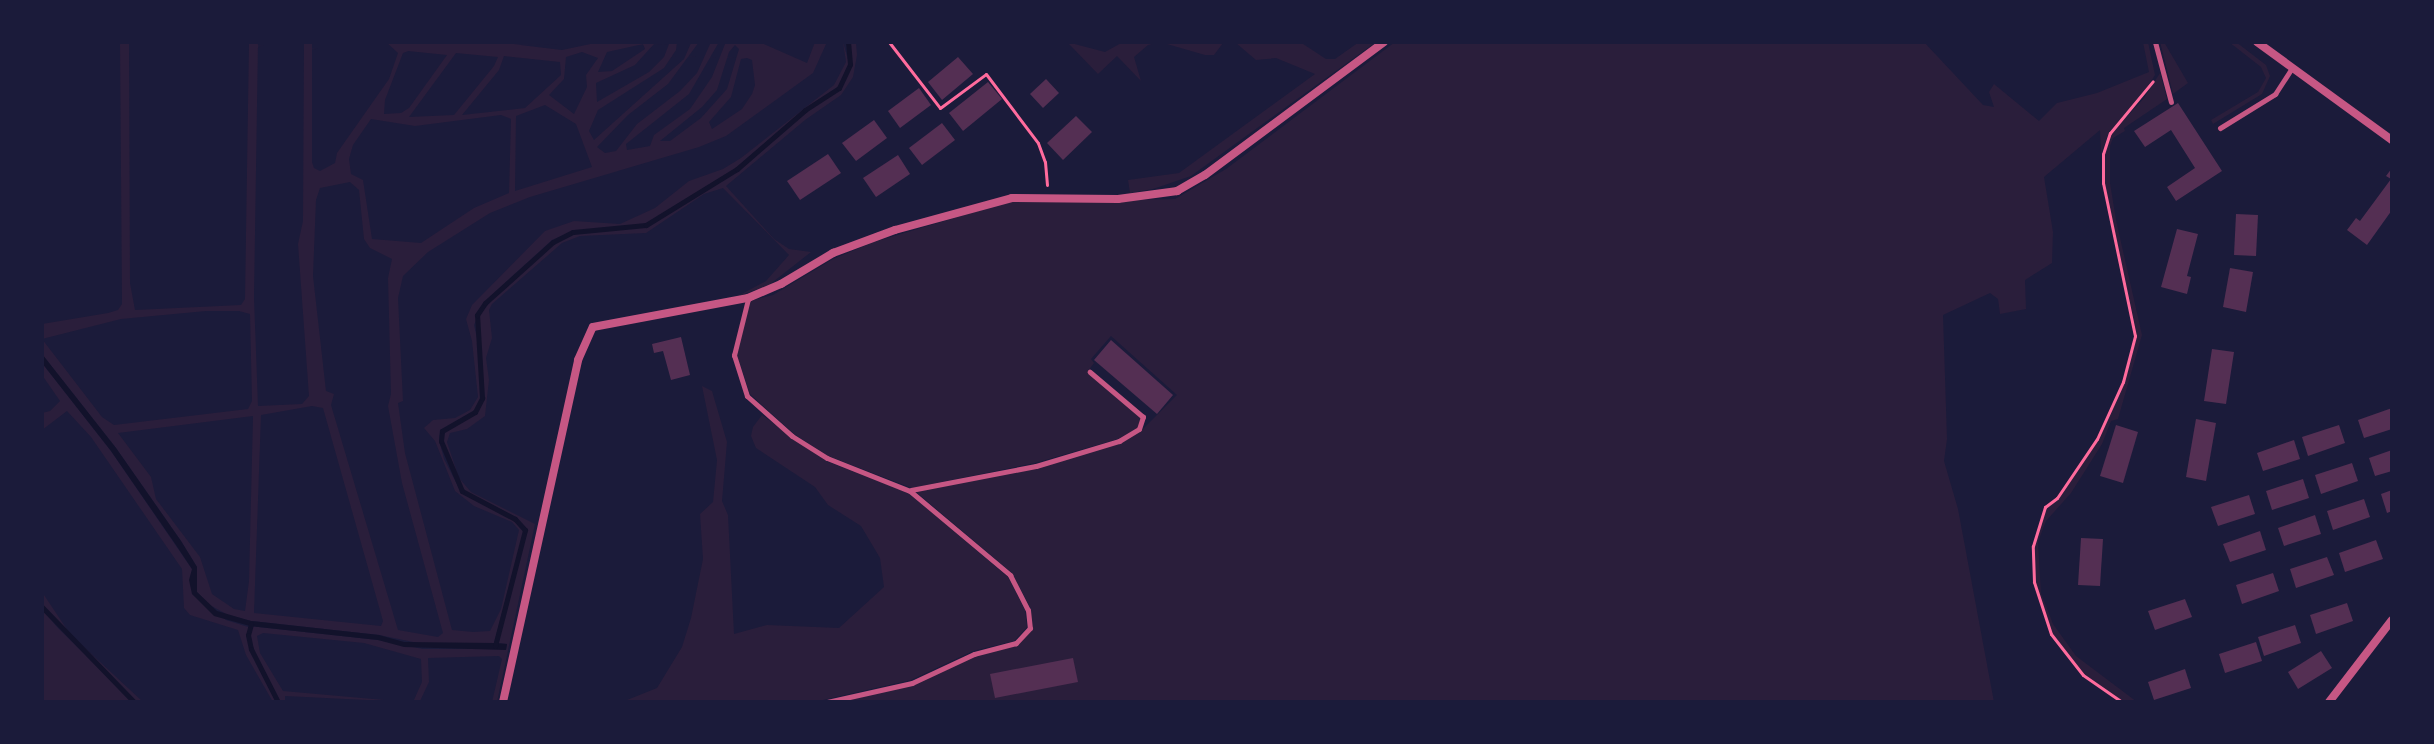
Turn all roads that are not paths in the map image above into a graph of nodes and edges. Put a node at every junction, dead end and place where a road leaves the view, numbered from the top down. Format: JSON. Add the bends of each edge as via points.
{"nodes":[{"id":1,"x":1384,"y":42,"type":"edge"},
{"id":2,"x":2155,"y":42,"type":"edge"},
{"id":3,"x":2257,"y":42,"type":"edge"},
{"id":4,"x":2292,"y":68,"type":"junction"},
{"id":5,"x":2171,"y":102,"type":"dead end"},
{"id":6,"x":2220,"y":128,"type":"dead end"},
{"id":7,"x":2392,"y":140,"type":"edge"},
{"id":8,"x":748,"y":298,"type":"junction"},
{"id":9,"x":1090,"y":372,"type":"dead end"},
{"id":10,"x":910,"y":491,"type":"junction"},
{"id":11,"x":2392,"y":620,"type":"edge"},
{"id":12,"x":503,"y":702,"type":"edge"},
{"id":13,"x":827,"y":702,"type":"edge"},
{"id":14,"x":2329,"y":702,"type":"edge"}],
"edges":[{"from":1,"to":8,"type":"street","via":[[1177,191],[1118,199],[1012,198],[833,253]]},
{"from":2,"to":5,"type":"lane"},
{"from":3,"to":4,"type":"street"},
{"from":4,"to":6,"type":"lane","via":[[2275,94]]},
{"from":4,"to":7,"type":"street"},
{"from":8,"to":10,"type":"lane","via":[[734,355],[747,396],[792,436],[827,458]]},
{"from":8,"to":12,"type":"street","via":[[608,321],[593,327],[584,341]]},
{"from":9,"to":10,"type":"lane","via":[[1143,417],[1139,429],[1119,441],[1036,466]]},
{"from":10,"to":13,"type":"lane","via":[[1010,575],[1028,610],[1030,628],[1016,643],[974,654],[912,683]]},
{"from":11,"to":14,"type":"street"}]}
